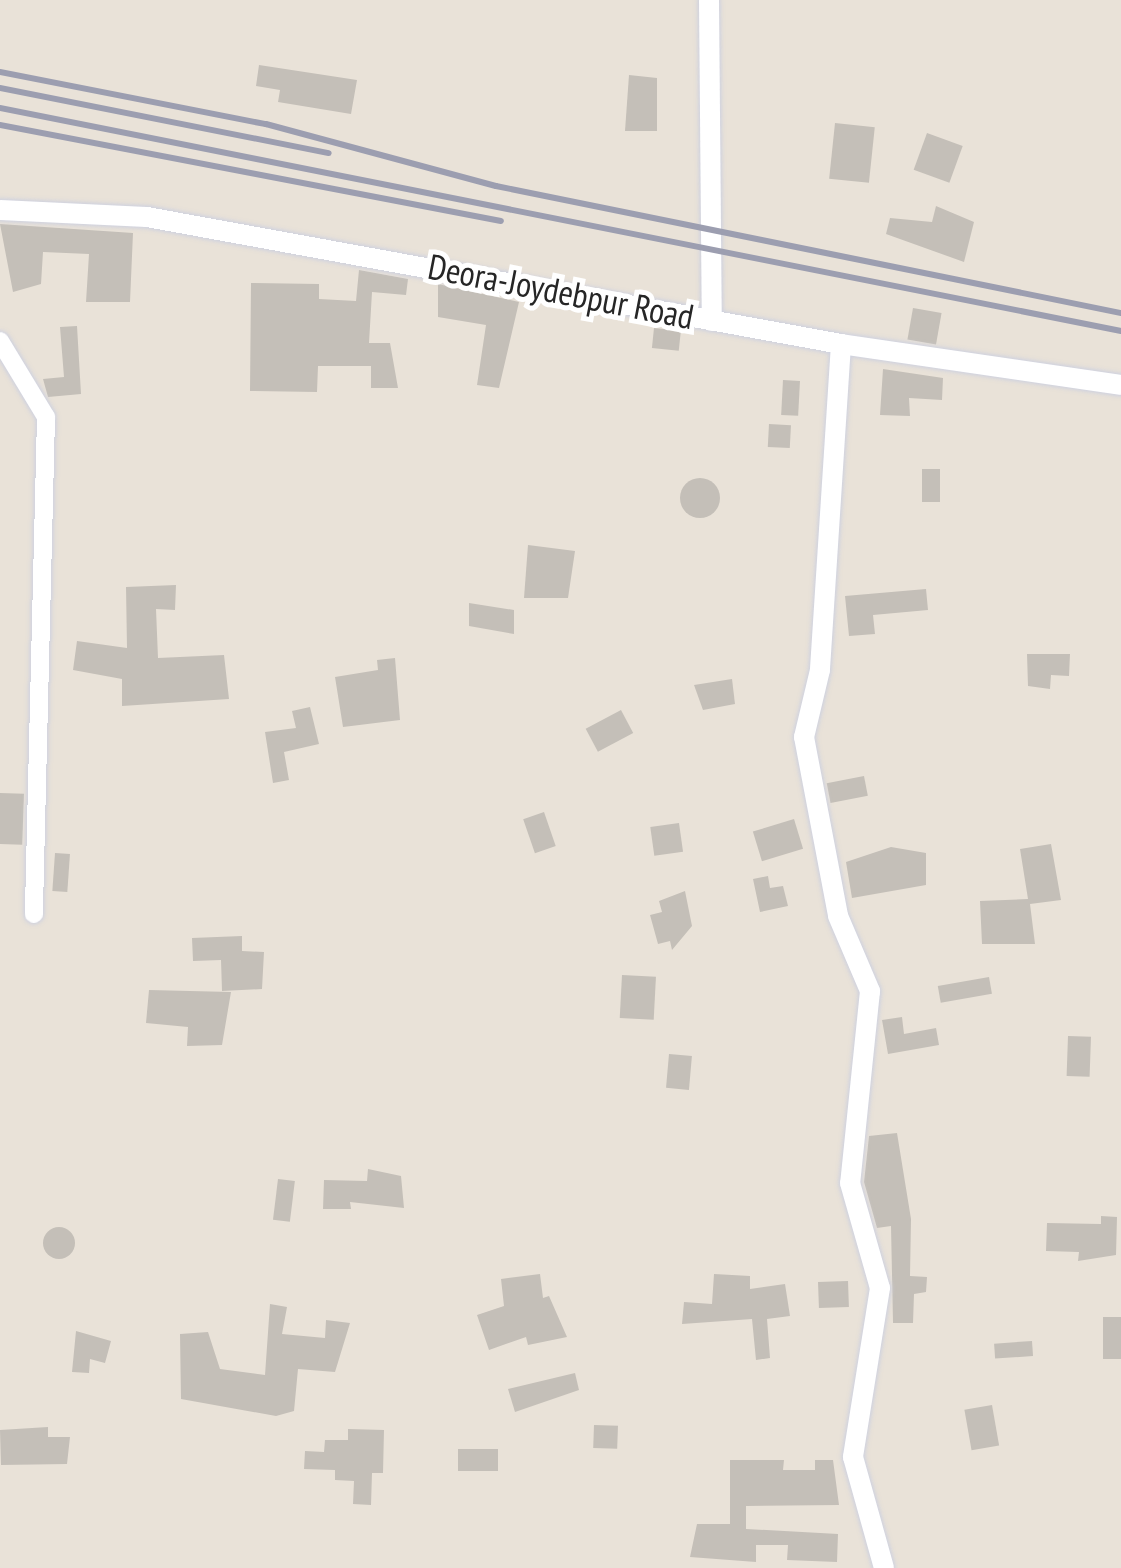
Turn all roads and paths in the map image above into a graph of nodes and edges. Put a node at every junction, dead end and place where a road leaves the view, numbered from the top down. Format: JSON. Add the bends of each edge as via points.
{"nodes":[{"id":1,"x":709,"y":0,"type":"edge"},
{"id":2,"x":0,"y":210,"type":"edge"},
{"id":3,"x":712,"y":321,"type":"junction"},
{"id":4,"x":0,"y":341,"type":"edge"},
{"id":5,"x":841,"y":344,"type":"junction"},
{"id":6,"x":1121,"y":385,"type":"edge"},
{"id":7,"x":34,"y":914,"type":"dead end"},
{"id":8,"x":884,"y":1568,"type":"edge"}],
"edges":[{"from":1,"to":3,"type":"street"},
{"from":2,"to":3,"type":"street","name":"Deora-Joydebpur Road","via":[[147,217]]},
{"from":3,"to":5,"type":"street","name":"Deora-Joydebpur Road"},
{"from":4,"to":7,"type":"street","via":[[46,417]]},
{"from":5,"to":6,"type":"street","name":"Deora-Joydebpur Road"},
{"from":5,"to":8,"type":"street","via":[[820,670],[804,736],[838,916],[870,990],[850,1183],[880,1288],[854,1458]]}]}
